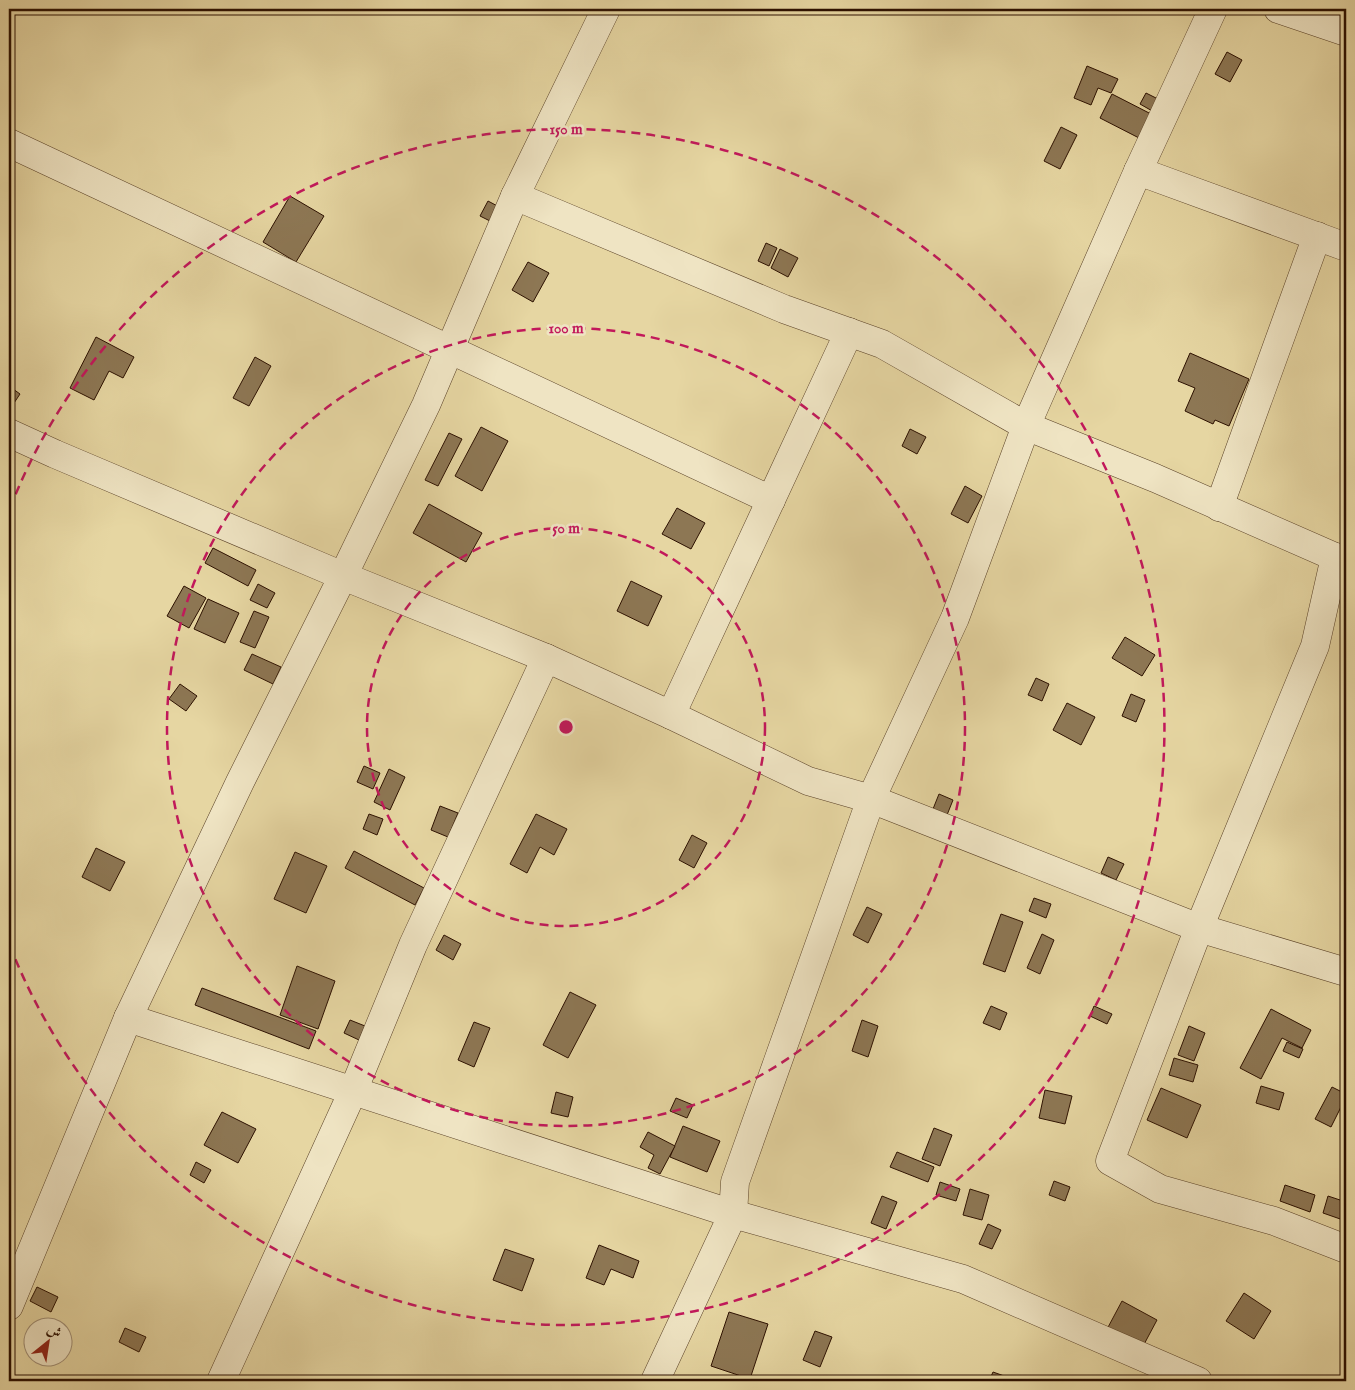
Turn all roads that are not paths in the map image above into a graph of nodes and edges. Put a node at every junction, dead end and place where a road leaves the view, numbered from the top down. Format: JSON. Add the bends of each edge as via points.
{"nodes":[{"id":1,"x":606,"y":9,"type":"edge"},
{"id":2,"x":1213,"y":9,"type":"edge"},
{"id":3,"x":1278,"y":9,"type":"edge"},
{"id":4,"x":1346,"y":32,"type":"edge"},
{"id":5,"x":9,"y":143,"type":"edge"},
{"id":6,"x":1138,"y":171,"type":"junction"},
{"id":7,"x":515,"y":196,"type":"junction"},
{"id":8,"x":1317,"y":236,"type":"junction"},
{"id":9,"x":1346,"y":247,"type":"edge"},
{"id":10,"x":849,"y":332,"type":"junction"},
{"id":11,"x":449,"y":349,"type":"junction"},
{"id":12,"x":1026,"y":426,"type":"junction"},
{"id":13,"x":9,"y":433,"type":"edge"},
{"id":14,"x":771,"y":500,"type":"junction"},
{"id":15,"x":1219,"y":507,"type":"junction"},
{"id":16,"x":1341,"y":559,"type":"edge"},
{"id":17,"x":343,"y":576,"type":"junction"},
{"id":18,"x":546,"y":658,"type":"junction"},
{"id":19,"x":671,"y":715,"type":"junction"},
{"id":20,"x":871,"y":799,"type":"junction"},
{"id":21,"x":1200,"y":928,"type":"junction"},
{"id":22,"x":1346,"y":972,"type":"edge"},
{"id":23,"x":128,"y":1018,"type":"junction"},
{"id":24,"x":353,"y":1091,"type":"junction"},
{"id":25,"x":732,"y":1214,"type":"junction"},
{"id":26,"x":1346,"y":1249,"type":"edge"},
{"id":27,"x":9,"y":1306,"type":"edge"},
{"id":28,"x":1160,"y":1374,"type":"edge"},
{"id":29,"x":221,"y":1381,"type":"edge"},
{"id":30,"x":656,"y":1381,"type":"edge"},
{"id":31,"x":1198,"y":1381,"type":"edge"}],
"edges":[{"from":1,"to":7,"type":"street"},
{"from":2,"to":6,"type":"street"},
{"from":3,"to":4,"type":"street"},
{"from":5,"to":11,"type":"street"},
{"from":6,"to":8,"type":"street"},
{"from":6,"to":12,"type":"street"},
{"from":7,"to":10,"type":"street"},
{"from":7,"to":11,"type":"street"},
{"from":8,"to":9,"type":"street"},
{"from":8,"to":15,"type":"street"},
{"from":10,"to":12,"type":"street","via":[[882,344]]},
{"from":10,"to":14,"type":"street"},
{"from":11,"to":14,"type":"street"},
{"from":11,"to":17,"type":"street","via":[[426,405]]},
{"from":12,"to":15,"type":"street"},
{"from":12,"to":20,"type":"street","via":[[955,618]]},
{"from":13,"to":17,"type":"street"},
{"from":14,"to":19,"type":"street"},
{"from":15,"to":16,"type":"street"},
{"from":16,"to":21,"type":"street","via":[[1315,646]]},
{"from":17,"to":18,"type":"street"},
{"from":17,"to":23,"type":"street","via":[[240,782]]},
{"from":18,"to":19,"type":"street"},
{"from":18,"to":24,"type":"street","via":[[413,945]]},
{"from":19,"to":20,"type":"street","via":[[808,781]]},
{"from":20,"to":21,"type":"street"},
{"from":20,"to":25,"type":"street","via":[[736,1182]]},
{"from":21,"to":22,"type":"street"},
{"from":21,"to":26,"type":"street","via":[[1110,1161],[1160,1189],[1274,1221]]},
{"from":23,"to":24,"type":"street"},
{"from":23,"to":27,"type":"street"},
{"from":24,"to":25,"type":"street"},
{"from":24,"to":29,"type":"street"},
{"from":25,"to":28,"type":"street","via":[[963,1279]]},
{"from":25,"to":30,"type":"street"},
{"from":28,"to":31,"type":"street"}]}
